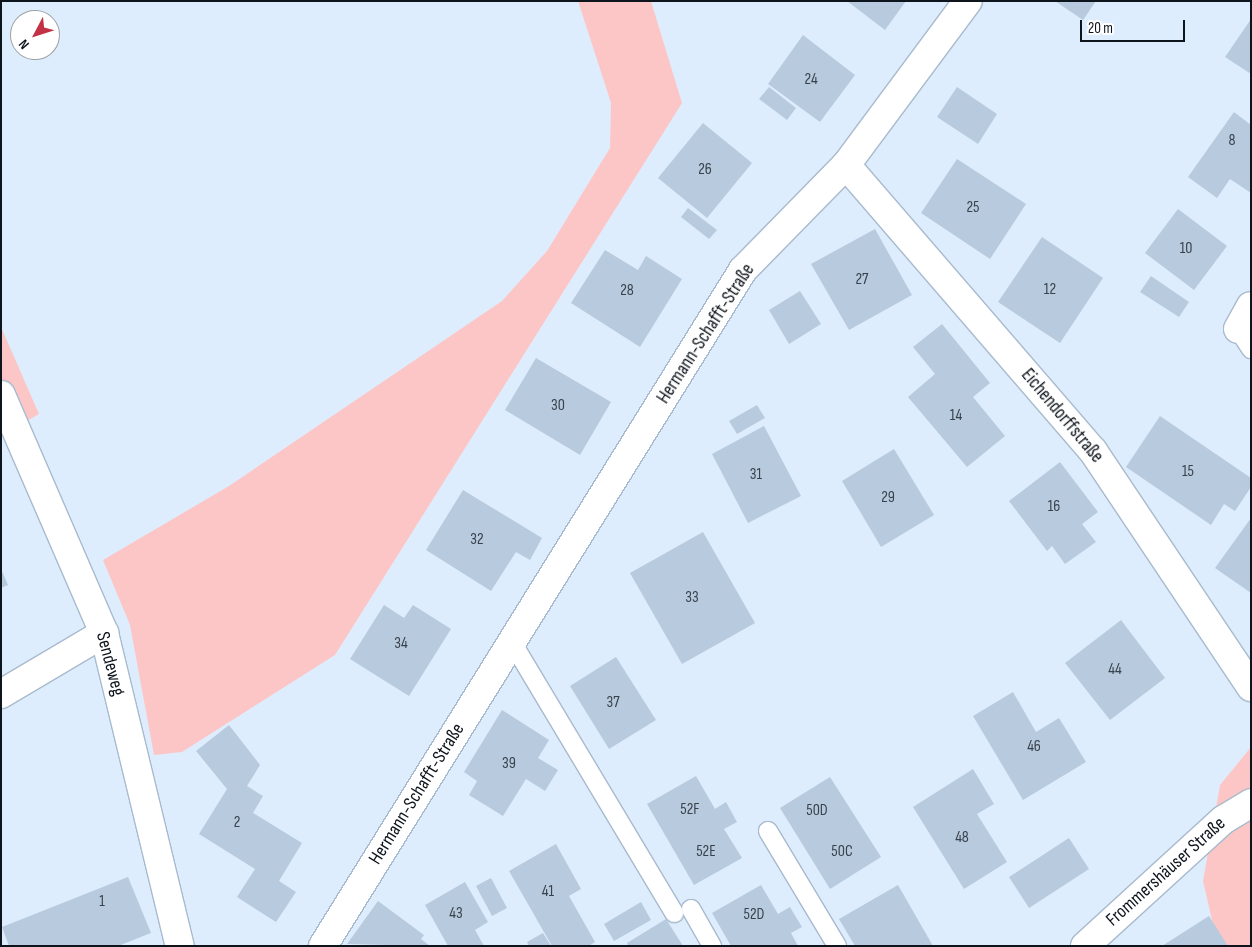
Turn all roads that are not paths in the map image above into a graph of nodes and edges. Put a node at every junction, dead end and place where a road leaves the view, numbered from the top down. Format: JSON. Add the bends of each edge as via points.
{"nodes":[{"id":1,"x":968,"y":1,"type":"edge"},
{"id":2,"x":846,"y":165,"type":"junction"},
{"id":3,"x":1,"y":395,"type":"edge"},
{"id":4,"x":104,"y":633,"type":"junction"},
{"id":5,"x":512,"y":642,"type":"junction"},
{"id":6,"x":1251,"y":688,"type":"edge"},
{"id":7,"x":1,"y":694,"type":"edge"},
{"id":8,"x":1251,"y":803,"type":"edge"},
{"id":9,"x":768,"y":830,"type":"dead end"},
{"id":10,"x":691,"y":910,"type":"dead end"},
{"id":11,"x":674,"y":913,"type":"dead end"},
{"id":12,"x":180,"y":946,"type":"edge"},
{"id":13,"x":323,"y":946,"type":"edge"},
{"id":14,"x":712,"y":946,"type":"edge"},
{"id":15,"x":837,"y":946,"type":"edge"},
{"id":16,"x":1085,"y":946,"type":"edge"}],
"edges":[{"from":1,"to":2,"type":"street","name":"Hermann-Schafft-Straße"},
{"from":2,"to":5,"type":"street","name":"Hermann-Schafft-Straße","via":[[743,270]]},
{"from":2,"to":6,"type":"street","name":"Eichendorffstraße","via":[[1094,451]]},
{"from":3,"to":4,"type":"street","name":"Sendeweg"},
{"from":4,"to":7,"type":"street"},
{"from":4,"to":12,"type":"street","name":"Sendeweg"},
{"from":5,"to":11,"type":"lane"},
{"from":5,"to":13,"type":"street","name":"Hermann-Schafft-Straße"},
{"from":8,"to":16,"type":"street","name":"Frommershäuser Straße","via":[[1223,820]]},
{"from":9,"to":15,"type":"lane"},
{"from":10,"to":14,"type":"lane"}]}
